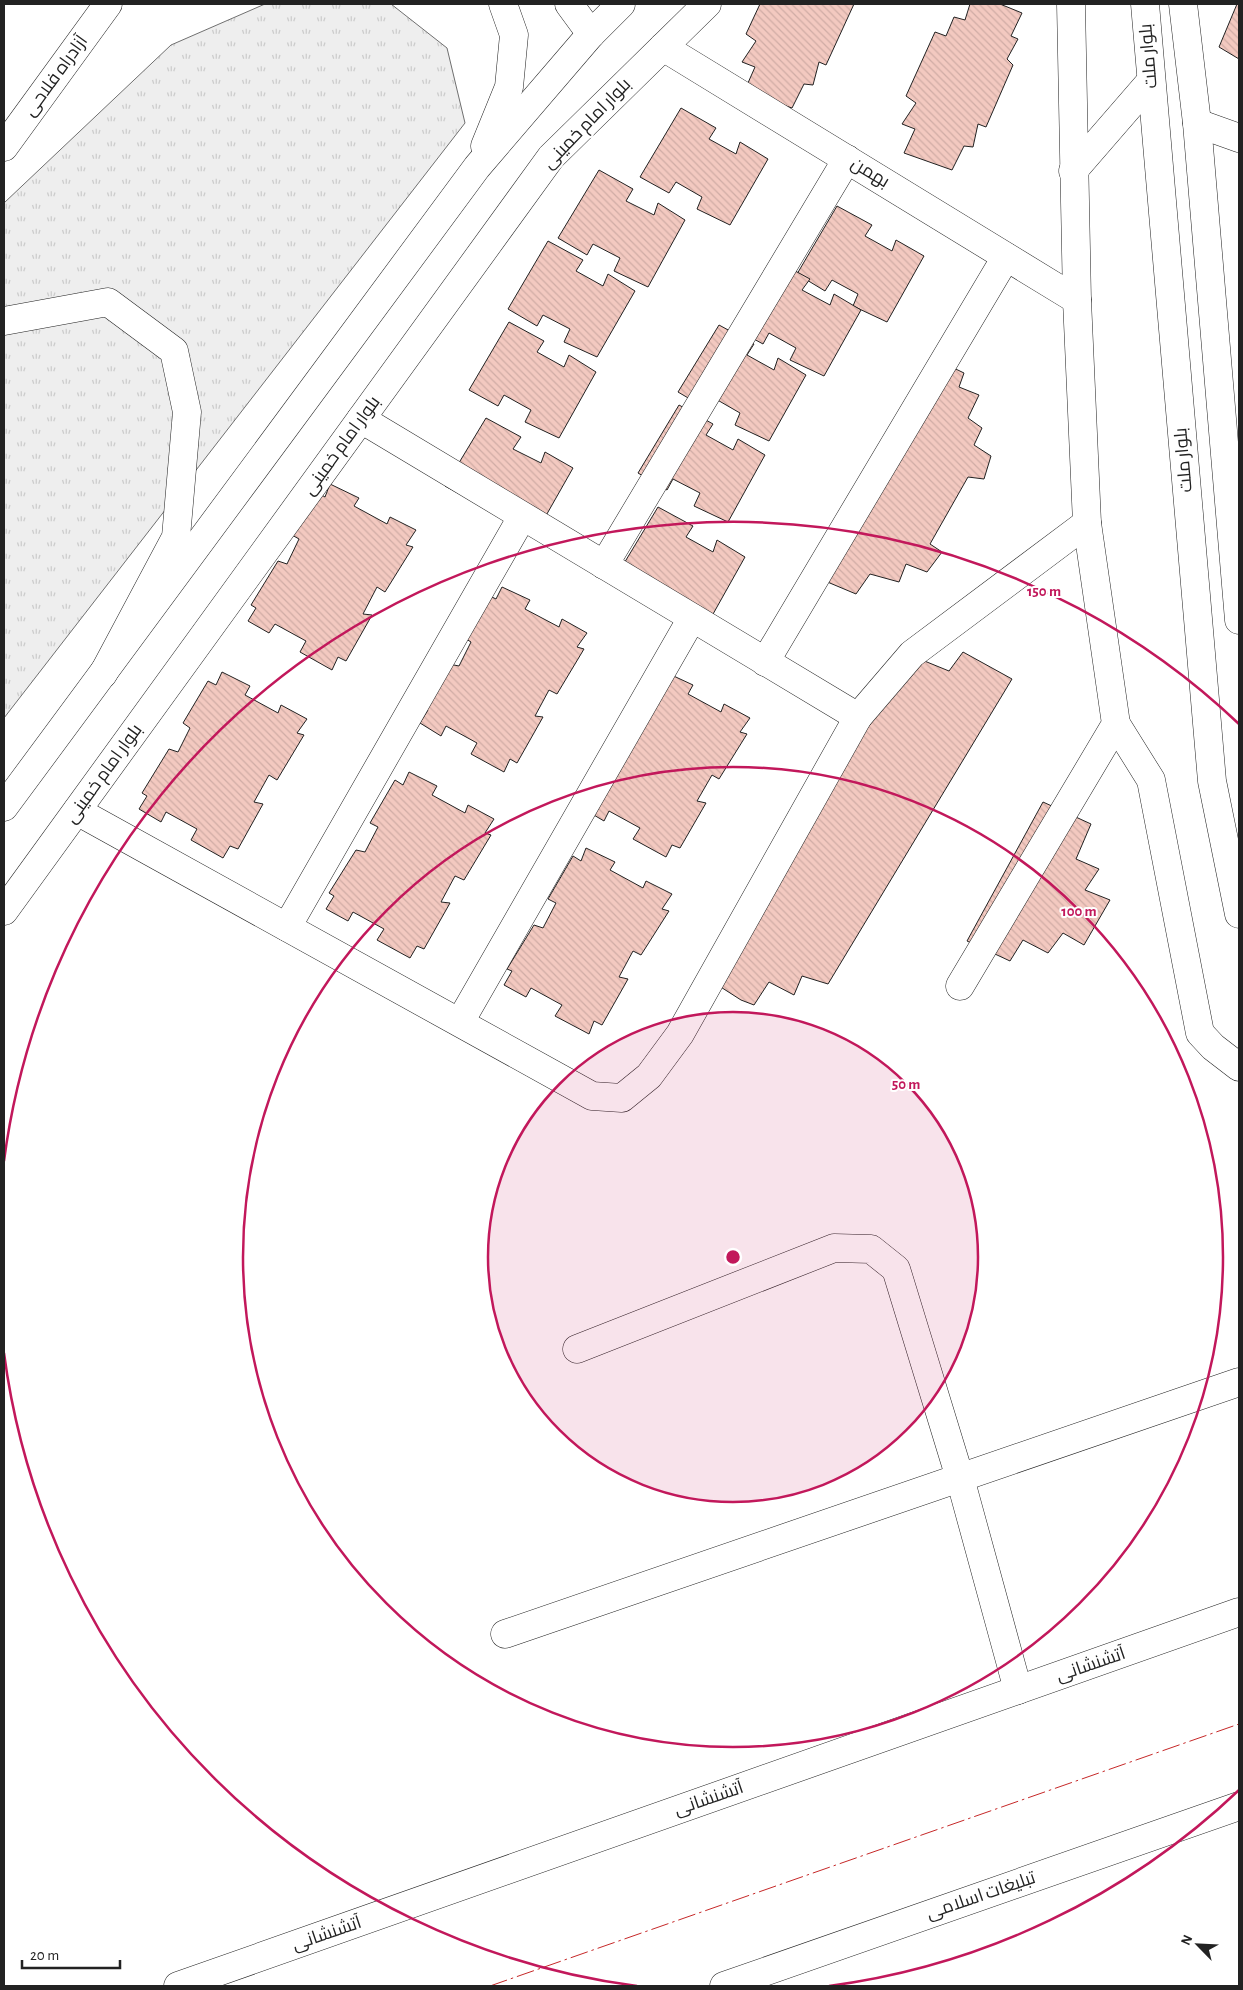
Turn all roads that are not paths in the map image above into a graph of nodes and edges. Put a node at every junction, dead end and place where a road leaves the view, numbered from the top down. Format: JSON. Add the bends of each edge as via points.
{"nodes":[{"id":1,"x":108,"y":4,"type":"edge"},
{"id":2,"x":503,"y":4,"type":"edge"},
{"id":3,"x":569,"y":4,"type":"edge"},
{"id":4,"x":621,"y":4,"type":"edge"},
{"id":5,"x":707,"y":4,"type":"edge"},
{"id":6,"x":1071,"y":4,"type":"edge"},
{"id":7,"x":1145,"y":4,"type":"edge"},
{"id":8,"x":1183,"y":4,"type":"edge"},
{"id":9,"x":591,"y":34,"type":"junction"},
{"id":10,"x":663,"y":47,"type":"junction"},
{"id":11,"x":1151,"y":81,"type":"junction"},
{"id":12,"x":1198,"y":123,"type":"junction"},
{"id":13,"x":1239,"y":138,"type":"edge"},
{"id":14,"x":4,"y":147,"type":"edge"},
{"id":15,"x":847,"y":159,"type":"junction"},
{"id":16,"x":477,"y":167,"type":"junction"},
{"id":17,"x":1073,"y":171,"type":"junction"},
{"id":18,"x":1006,"y":256,"type":"junction"},
{"id":19,"x":1077,"y":300,"type":"junction"},
{"id":20,"x":4,"y":321,"type":"edge"},
{"id":21,"x":361,"y":419,"type":"junction"},
{"id":22,"x":522,"y":517,"type":"junction"},
{"id":23,"x":1087,"y":523,"type":"junction"},
{"id":24,"x":604,"y":565,"type":"junction"},
{"id":25,"x":692,"y":618,"type":"junction"},
{"id":26,"x":1239,"y":620,"type":"edge"},
{"id":27,"x":765,"y":662,"type":"junction"},
{"id":28,"x":103,"y":674,"type":"junction"},
{"id":29,"x":858,"y":717,"type":"junction"},
{"id":30,"x":1116,"y":724,"type":"junction"},
{"id":31,"x":4,"y":807,"type":"edge"},
{"id":32,"x":77,"y":811,"type":"junction"},
{"id":33,"x":4,"y":911,"type":"edge"},
{"id":34,"x":1239,"y":914,"type":"edge"},
{"id":35,"x":287,"y":927,"type":"junction"},
{"id":36,"x":960,"y":986,"type":"dead end"},
{"id":37,"x":460,"y":1022,"type":"junction"},
{"id":38,"x":1239,"y":1067,"type":"edge"},
{"id":39,"x":577,"y":1349,"type":"dead end"},
{"id":40,"x":1239,"y":1382,"type":"edge"},
{"id":41,"x":960,"y":1478,"type":"junction"},
{"id":42,"x":1239,"y":1612,"type":"edge"},
{"id":43,"x":505,"y":1634,"type":"dead end"},
{"id":44,"x":1018,"y":1690,"type":"junction"},
{"id":45,"x":1239,"y":1806,"type":"edge"},
{"id":46,"x":178,"y":1986,"type":"edge"},
{"id":47,"x":724,"y":1986,"type":"edge"}],
"edges":[{"from":1,"to":14,"type":"main road","name":"آزادراه فلاحی"},
{"from":2,"to":16,"type":"main road","via":[[514,35],[509,87]]},
{"from":3,"to":9,"type":"main road"},
{"from":4,"to":9,"type":"main road"},
{"from":5,"to":10,"type":"main road","name":"بلوار امام خمینی"},
{"from":6,"to":17,"type":"main road"},
{"from":7,"to":11,"type":"main road","name":"بلوار ملت"},
{"from":8,"to":12,"type":"main road"},
{"from":9,"to":16,"type":"main road"},
{"from":10,"to":15,"type":"main road","name":"بهمن"},
{"from":10,"to":21,"type":"main road","name":"بلوار امام خمینی","via":[[551,156]]},
{"from":11,"to":17,"type":"main road"},
{"from":11,"to":34,"type":"main road","name":"بلوار ملت","via":[[1212,781]]},
{"from":12,"to":13,"type":"main road"},
{"from":12,"to":26,"type":"main road"},
{"from":15,"to":18,"type":"main road","name":"بهمن"},
{"from":15,"to":24,"type":"main road"},
{"from":16,"to":28,"type":"main road"},
{"from":17,"to":19,"type":"main road"},
{"from":18,"to":19,"type":"main road","name":"بهمن"},
{"from":18,"to":27,"type":"main road"},
{"from":19,"to":23,"type":"main road"},
{"from":20,"to":28,"type":"main road","via":[[108,302],[174,350],[187,412],[176,537]]},
{"from":21,"to":22,"type":"main road"},
{"from":21,"to":32,"type":"main road","name":"بلوار امام خمینی"},
{"from":22,"to":24,"type":"main road"},
{"from":22,"to":35,"type":"main road"},
{"from":23,"to":29,"type":"main road","via":[[912,654]]},
{"from":23,"to":30,"type":"main road"},
{"from":24,"to":25,"type":"main road"},
{"from":25,"to":27,"type":"main road"},
{"from":25,"to":37,"type":"main road"},
{"from":27,"to":29,"type":"main road"},
{"from":28,"to":31,"type":"main road"},
{"from":29,"to":37,"type":"main road","via":[[680,1034],[649,1076],[622,1098],[592,1096]]},
{"from":30,"to":36,"type":"main road"},
{"from":30,"to":38,"type":"main road","via":[[1151,780],[1200,1033]]},
{"from":32,"to":33,"type":"main road","name":"بلوار امام خمینی"},
{"from":32,"to":35,"type":"main road"},
{"from":35,"to":37,"type":"main road"},
{"from":39,"to":41,"type":"main road","via":[[834,1248],[871,1249],[896,1269]]},
{"from":40,"to":41,"type":"main road"},
{"from":41,"to":43,"type":"main road"},
{"from":41,"to":44,"type":"main road"},
{"from":42,"to":44,"type":"main road","name":"آتشنشانی"},
{"from":44,"to":46,"type":"main road","name":"آتشنشانی"},
{"from":45,"to":47,"type":"main road","name":"تبلیغات اسلامی"}]}
